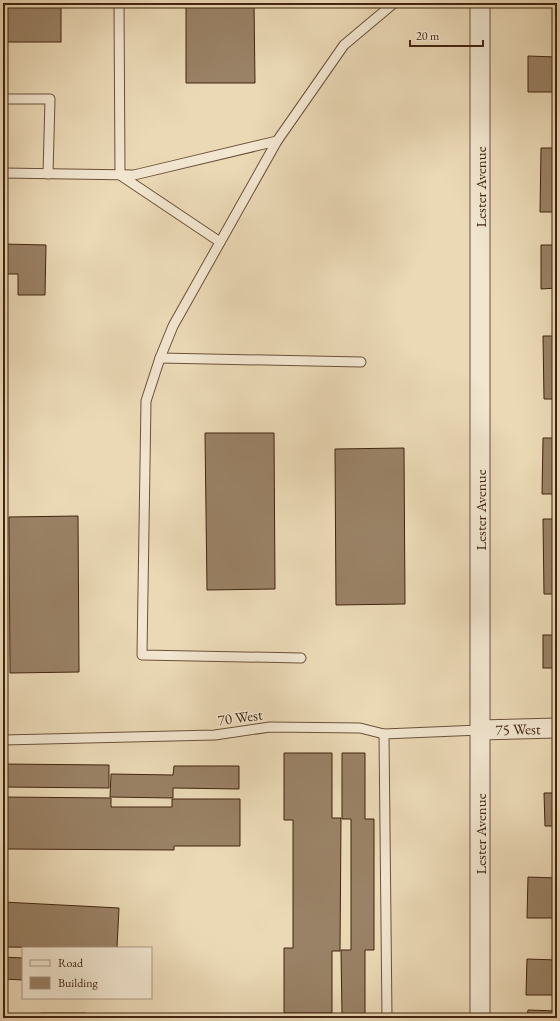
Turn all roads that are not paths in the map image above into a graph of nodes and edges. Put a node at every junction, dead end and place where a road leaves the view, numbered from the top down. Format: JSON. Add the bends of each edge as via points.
{"nodes":[{"id":1,"x":119,"y":3,"type":"edge"},
{"id":2,"x":394,"y":3,"type":"edge"},
{"id":3,"x":480,"y":3,"type":"edge"},
{"id":4,"x":3,"y":99,"type":"edge"},
{"id":5,"x":277,"y":142,"type":"junction"},
{"id":6,"x":3,"y":173,"type":"edge"},
{"id":7,"x":48,"y":174,"type":"junction"},
{"id":8,"x":120,"y":175,"type":"junction"},
{"id":9,"x":220,"y":242,"type":"junction"},
{"id":10,"x":160,"y":358,"type":"junction"},
{"id":11,"x":361,"y":362,"type":"dead end"},
{"id":12,"x":301,"y":658,"type":"dead end"},
{"id":13,"x":557,"y":728,"type":"edge"},
{"id":14,"x":480,"y":730,"type":"junction"},
{"id":15,"x":384,"y":734,"type":"junction"},
{"id":16,"x":3,"y":740,"type":"edge"},
{"id":17,"x":42,"y":1018,"type":"edge"},
{"id":18,"x":85,"y":1018,"type":"edge"},
{"id":19,"x":387,"y":1018,"type":"edge"},
{"id":20,"x":480,"y":1018,"type":"edge"}],
"edges":[{"from":1,"to":8,"type":"lane"},
{"from":2,"to":5,"type":"lane","via":[[344,45]]},
{"from":3,"to":14,"type":"street","name":"Lester Avenue"},
{"from":4,"to":7,"type":"lane","via":[[50,99]]},
{"from":5,"to":8,"type":"lane","via":[[134,175]]},
{"from":5,"to":9,"type":"lane"},
{"from":6,"to":7,"type":"lane"},
{"from":7,"to":8,"type":"lane"},
{"from":8,"to":9,"type":"lane"},
{"from":9,"to":10,"type":"lane","via":[[173,326]]},
{"from":10,"to":11,"type":"lane"},
{"from":10,"to":12,"type":"lane","via":[[146,401],[142,655]]},
{"from":13,"to":14,"type":"street","name":"75 West"},
{"from":14,"to":15,"type":"lane","name":"70 West"},
{"from":14,"to":20,"type":"street","name":"Lester Avenue"},
{"from":15,"to":16,"type":"lane","name":"70 West","via":[[360,728],[270,727],[215,735]]},
{"from":15,"to":19,"type":"lane"},
{"from":17,"to":18,"type":"lane"}]}
